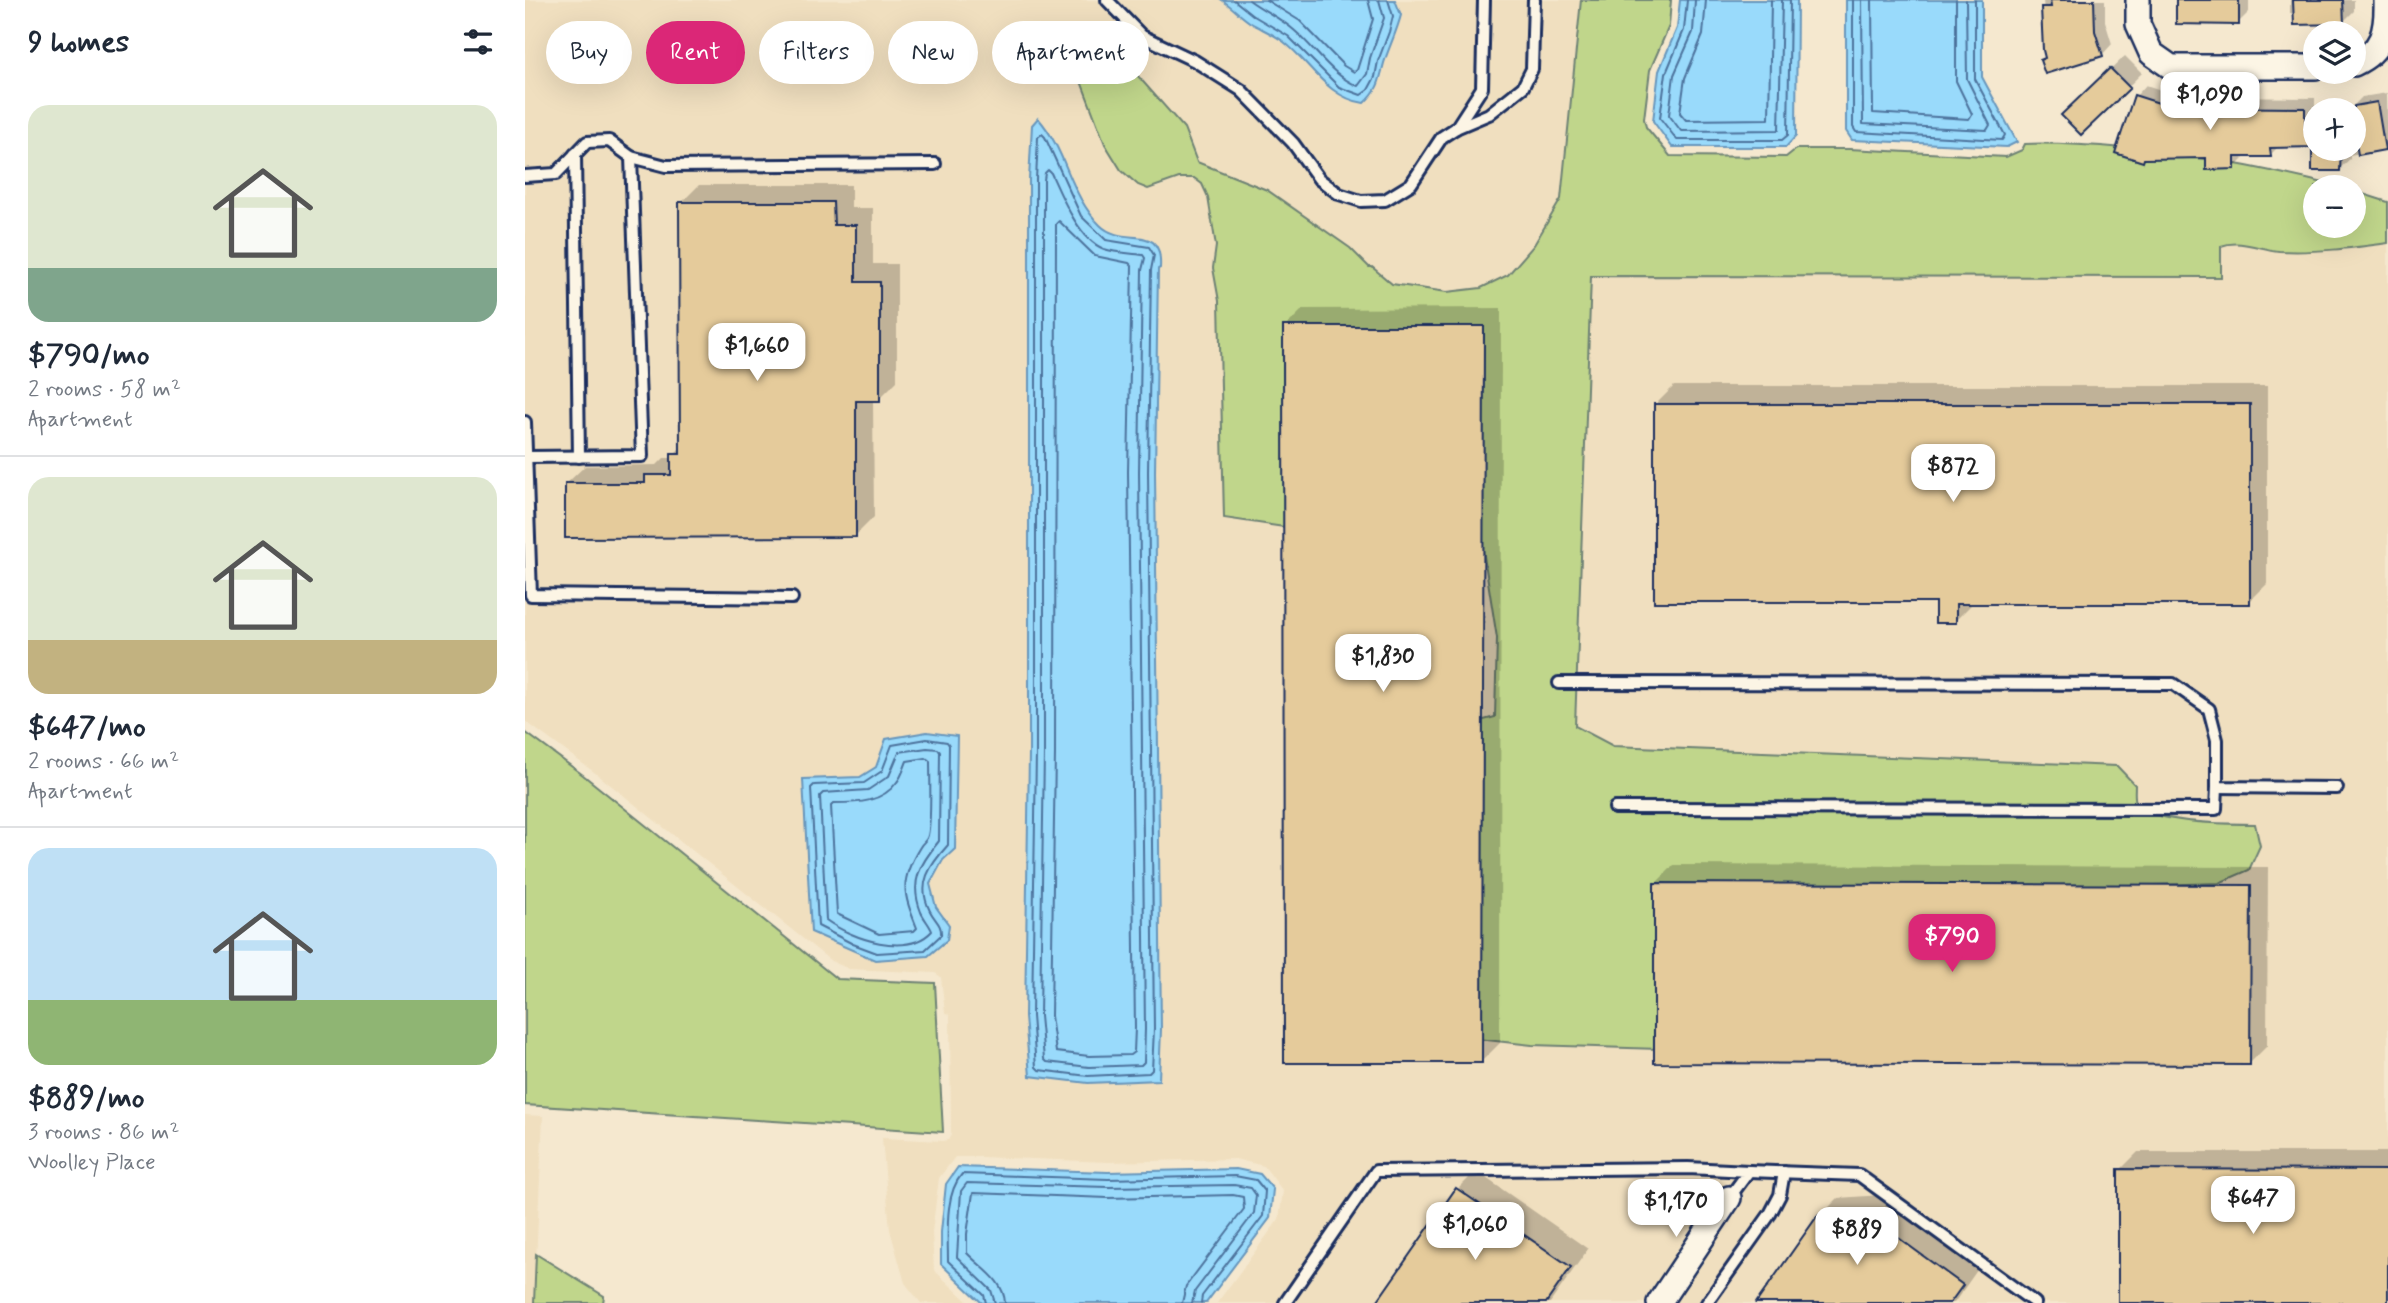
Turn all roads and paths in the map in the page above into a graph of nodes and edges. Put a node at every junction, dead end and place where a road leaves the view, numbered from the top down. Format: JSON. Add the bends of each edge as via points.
{"nodes":[{"id":1,"x":1107,"y":0,"type":"edge"},
{"id":2,"x":1484,"y":0,"type":"edge"},
{"id":3,"x":1534,"y":0,"type":"edge"},
{"id":4,"x":2138,"y":0,"type":"edge"},
{"id":5,"x":2386,"y":0,"type":"edge"},
{"id":6,"x":2366,"y":58,"type":"edge"},
{"id":7,"x":2303,"y":67,"type":"edge"},
{"id":8,"x":1456,"y":128,"type":"junction"},
{"id":9,"x":575,"y":154,"type":"junction"},
{"id":10,"x":631,"y":157,"type":"junction"},
{"id":11,"x":935,"y":164,"type":"dead end"},
{"id":12,"x":525,"y":176,"type":"edge"},
{"id":13,"x":525,"y":422,"type":"edge"},
{"id":14,"x":527,"y":457,"type":"junction"},
{"id":15,"x":579,"y":457,"type":"junction"},
{"id":16,"x":792,"y":598,"type":"dead end"},
{"id":17,"x":1559,"y":683,"type":"dead end"},
{"id":18,"x":2217,"y":787,"type":"junction"},
{"id":19,"x":2337,"y":788,"type":"dead end"},
{"id":20,"x":1615,"y":808,"type":"dead end"},
{"id":21,"x":1749,"y":1171,"type":"junction"},
{"id":22,"x":1784,"y":1172,"type":"junction"},
{"id":23,"x":1729,"y":1198,"type":"joint"},
{"id":24,"x":1285,"y":1303,"type":"edge"},
{"id":25,"x":1660,"y":1303,"type":"edge"},
{"id":26,"x":1707,"y":1303,"type":"edge"},
{"id":27,"x":2035,"y":1303,"type":"edge"}],
"edges":[{"from":1,"to":8,"type":"lane","via":[[1142,36],[1241,90],[1293,143],[1319,179],[1339,194],[1361,201],[1385,200],[1411,184],[1442,136]]},
{"from":2,"to":8,"type":"lane","via":[[1482,88]]},
{"from":3,"to":8,"type":"lane","via":[[1532,69],[1523,87],[1489,114]]},
{"from":4,"to":7,"type":"street","via":[[2138,23],[2151,54],[2171,67]]},
{"from":5,"to":6,"type":"street","via":[[2387,24],[2379,44]]},
{"from":9,"to":10,"type":"lane","via":[[587,142],[609,141]]},
{"from":9,"to":12,"type":"lane","via":[[556,174]]},
{"from":9,"to":15,"type":"lane"},
{"from":10,"to":11,"type":"lane","via":[[666,166]]},
{"from":10,"to":15,"type":"lane","via":[[642,456]]},
{"from":13,"to":14,"type":"lane"},
{"from":14,"to":15,"type":"lane"},
{"from":14,"to":16,"type":"lane","via":[[531,595]]},
{"from":17,"to":18,"type":"lane","via":[[2173,684],[2209,709],[2217,740]]},
{"from":18,"to":19,"type":"lane"},
{"from":18,"to":20,"type":"lane","via":[[2216,808]]},
{"from":21,"to":22,"type":"lane"},
{"from":21,"to":23,"type":"lane"},
{"from":21,"to":24,"type":"lane","via":[[1376,1171]]},
{"from":22,"to":26,"type":"lane","via":[[1770,1214]]},
{"from":22,"to":27,"type":"lane","via":[[1859,1175]]},
{"from":23,"to":25,"type":"street"}]}
